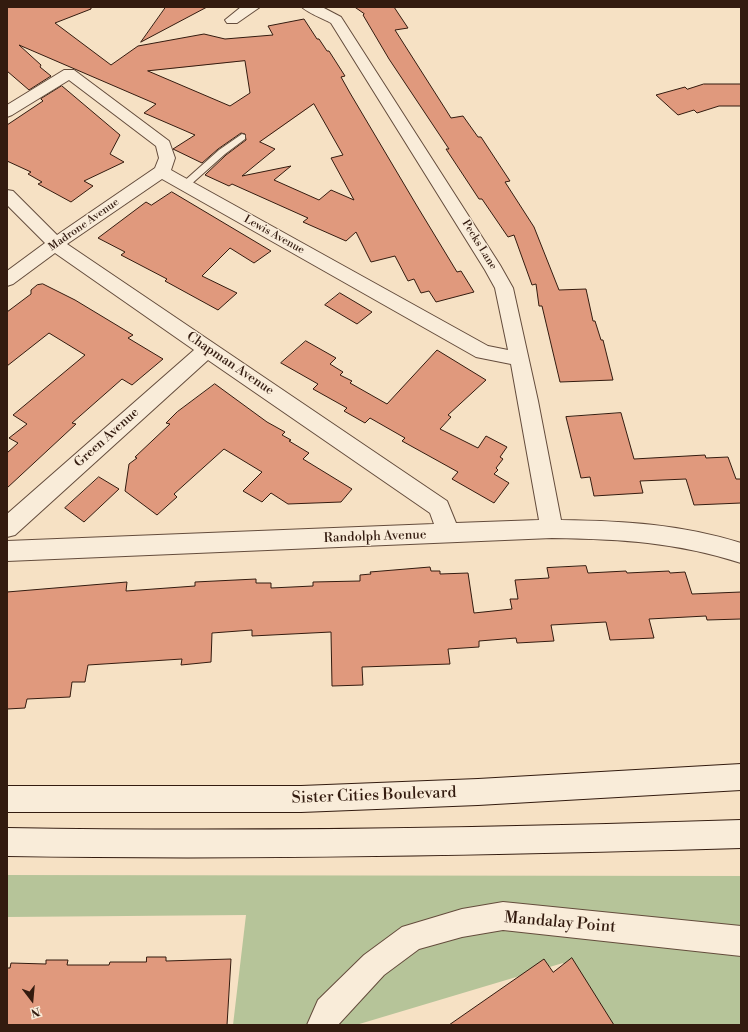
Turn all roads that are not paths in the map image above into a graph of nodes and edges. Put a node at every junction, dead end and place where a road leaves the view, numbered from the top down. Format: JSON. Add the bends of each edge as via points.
{"nodes":[{"id":1,"x":253,"y":7,"type":"edge"},
{"id":2,"x":309,"y":7,"type":"edge"},
{"id":3,"x":232,"y":20,"type":"dead end"},
{"id":4,"x":7,"y":112,"type":"edge"},
{"id":5,"x":242,"y":137,"type":"dead end"},
{"id":6,"x":162,"y":172,"type":"junction"},
{"id":7,"x":185,"y":186,"type":"junction"},
{"id":8,"x":7,"y":195,"type":"edge"},
{"id":9,"x":55,"y":244,"type":"junction"},
{"id":10,"x":7,"y":280,"type":"edge"},
{"id":11,"x":208,"y":348,"type":"junction"},
{"id":12,"x":519,"y":359,"type":"junction"},
{"id":13,"x":7,"y":528,"type":"edge"},
{"id":14,"x":552,"y":529,"type":"junction"},
{"id":15,"x":449,"y":534,"type":"junction"},
{"id":16,"x":7,"y":552,"type":"edge"},
{"id":17,"x":741,"y":553,"type":"edge"},
{"id":18,"x":741,"y":777,"type":"edge"},
{"id":19,"x":7,"y":799,"type":"edge"},
{"id":20,"x":741,"y":834,"type":"edge"},
{"id":21,"x":7,"y":842,"type":"edge"},
{"id":22,"x":741,"y":942,"type":"edge"},
{"id":23,"x":322,"y":1025,"type":"edge"}],
"edges":[{"from":1,"to":3,"type":"street"},
{"from":2,"to":12,"type":"street","name":"Pecks Lane","via":[[336,20],[494,269],[504,288]]},
{"from":4,"to":6,"type":"street","via":[[70,73],[163,144],[167,158]]},
{"from":5,"to":7,"type":"lane"},
{"from":6,"to":7,"type":"street","name":"Lewis Avenue"},
{"from":6,"to":9,"type":"street","name":"Madrone Avenue"},
{"from":7,"to":12,"type":"street","name":"Lewis Avenue","via":[[482,352]]},
{"from":8,"to":9,"type":"street","name":"Chapman Avenue"},
{"from":9,"to":10,"type":"street","name":"Madrone Avenue"},
{"from":9,"to":11,"type":"street","name":"Chapman Avenue","via":[[71,258]]},
{"from":11,"to":13,"type":"street","name":"Green Avenue"},
{"from":11,"to":15,"type":"street","name":"Chapman Avenue","via":[[439,507]]},
{"from":12,"to":14,"type":"street","name":"Pecks Lane"},
{"from":14,"to":15,"type":"street","name":"Randolph Avenue"},
{"from":14,"to":17,"type":"street","name":"Randolph Avenue","via":[[664,533],[710,542]]},
{"from":15,"to":16,"type":"street","name":"Randolph Avenue"},
{"from":18,"to":19,"type":"street","name":"Sister Cities Boulevard","via":[[301,799]]},
{"from":20,"to":21,"type":"street","via":[[338,843]]},
{"from":22,"to":23,"type":"street","name":"Mandalay Point","via":[[503,916],[462,923],[412,937],[374,965],[329,1011]]}]}
